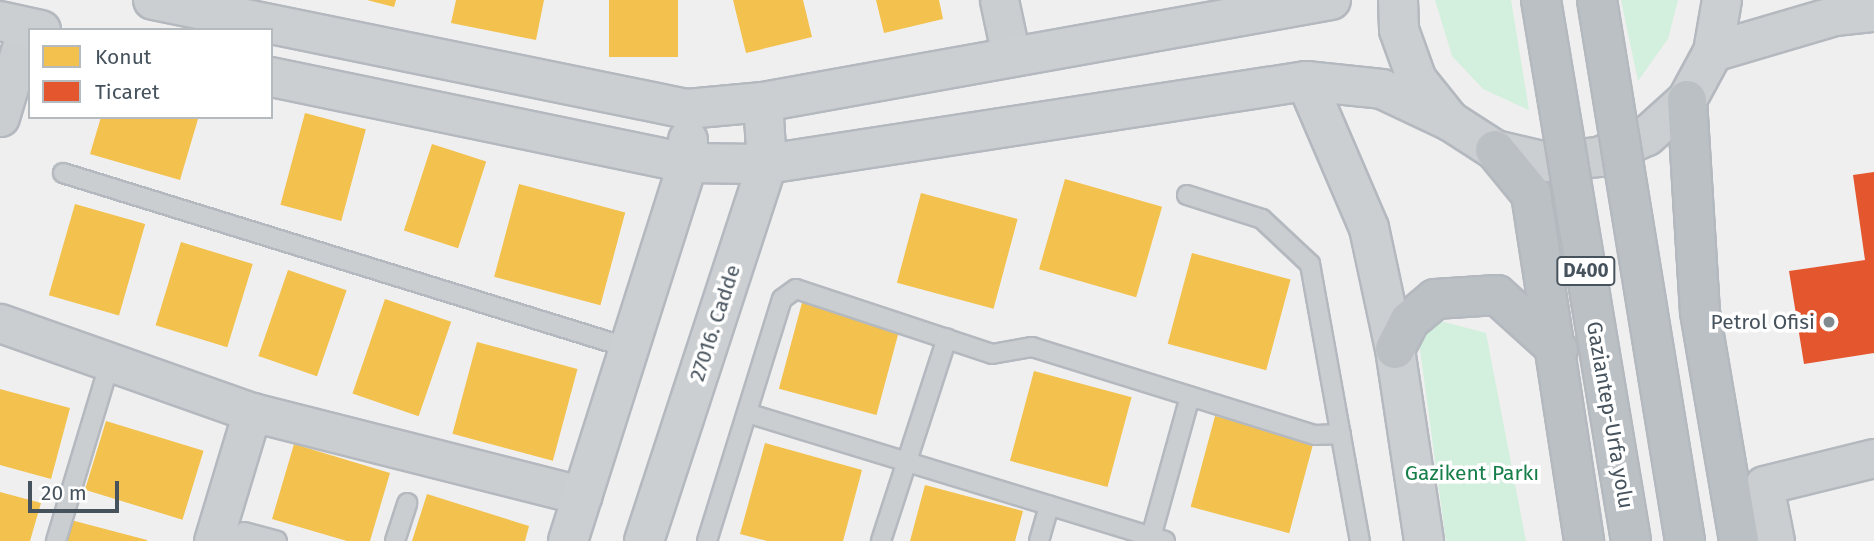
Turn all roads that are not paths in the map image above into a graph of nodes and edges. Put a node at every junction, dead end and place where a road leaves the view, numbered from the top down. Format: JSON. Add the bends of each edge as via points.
{"nodes":[{"id":1,"x":153,"y":0,"type":"edge"},
{"id":2,"x":999,"y":0,"type":"edge"},
{"id":3,"x":1331,"y":0,"type":"edge"},
{"id":4,"x":1398,"y":0,"type":"edge"},
{"id":5,"x":1541,"y":0,"type":"edge"},
{"id":6,"x":1597,"y":0,"type":"edge"},
{"id":7,"x":1722,"y":0,"type":"edge"},
{"id":8,"x":1874,"y":12,"type":"edge"},
{"id":9,"x":23,"y":26,"type":"edge"},
{"id":10,"x":1713,"y":52,"type":"junction"},
{"id":11,"x":1012,"y":56,"type":"junction"},
{"id":12,"x":273,"y":77,"type":"edge"},
{"id":13,"x":1306,"y":81,"type":"junction"},
{"id":14,"x":1687,"y":100,"type":"junction"},
{"id":15,"x":763,"y":102,"type":"junction"},
{"id":16,"x":687,"y":110,"type":"junction"},
{"id":17,"x":0,"y":117,"type":"edge"},
{"id":18,"x":1450,"y":121,"type":"junction"},
{"id":19,"x":1495,"y":149,"type":"junction"},
{"id":20,"x":688,"y":163,"type":"junction"},
{"id":21,"x":767,"y":163,"type":"junction"},
{"id":22,"x":63,"y":173,"type":"dead end"},
{"id":23,"x":1187,"y":195,"type":"dead end"},
{"id":24,"x":0,"y":323,"type":"edge"},
{"id":25,"x":947,"y":338,"type":"junction"},
{"id":26,"x":629,"y":348,"type":"junction"},
{"id":27,"x":1395,"y":349,"type":"junction"},
{"id":28,"x":1558,"y":350,"type":"junction"},
{"id":29,"x":110,"y":362,"type":"junction"},
{"id":30,"x":1190,"y":396,"type":"junction"},
{"id":31,"x":252,"y":412,"type":"junction"},
{"id":32,"x":747,"y":413,"type":"junction"},
{"id":33,"x":1341,"y":434,"type":"junction"},
{"id":34,"x":1874,"y":458,"type":"edge"},
{"id":35,"x":907,"y":462,"type":"junction"},
{"id":36,"x":583,"y":496,"type":"junction"},
{"id":37,"x":407,"y":503,"type":"dead end"},
{"id":38,"x":1049,"y":505,"type":"junction"},
{"id":39,"x":1158,"y":539,"type":"edge"},
{"id":40,"x":56,"y":541,"type":"edge"},
{"id":41,"x":213,"y":541,"type":"edge"},
{"id":42,"x":242,"y":541,"type":"edge"},
{"id":43,"x":277,"y":541,"type":"edge"},
{"id":44,"x":395,"y":541,"type":"edge"},
{"id":45,"x":568,"y":541,"type":"edge"},
{"id":46,"x":644,"y":541,"type":"edge"},
{"id":47,"x":708,"y":541,"type":"edge"},
{"id":48,"x":881,"y":541,"type":"edge"},
{"id":49,"x":1039,"y":541,"type":"edge"},
{"id":50,"x":1360,"y":541,"type":"edge"},
{"id":51,"x":1424,"y":541,"type":"edge"},
{"id":52,"x":1584,"y":541,"type":"edge"},
{"id":53,"x":1631,"y":541,"type":"edge"},
{"id":54,"x":1685,"y":541,"type":"edge"},
{"id":55,"x":1739,"y":541,"type":"edge"},
{"id":56,"x":1775,"y":541,"type":"edge"}],
"edges":[{"from":1,"to":16,"type":"street"},
{"from":2,"to":11,"type":"street"},
{"from":3,"to":11,"type":"street"},
{"from":4,"to":18,"type":"street","via":[[1399,30],[1417,80]]},
{"from":5,"to":53,"type":"highway","name":"Gaziantep-Urfa yolu","number":"D400","bridge":true},
{"from":6,"to":54,"type":"highway","number":"D400","bridge":true},
{"from":7,"to":10,"type":"street"},
{"from":8,"to":10,"type":"street","via":[[1835,16]]},
{"from":9,"to":17,"type":"street"},
{"from":10,"to":14,"type":"street"},
{"from":11,"to":15,"type":"street"},
{"from":12,"to":20,"type":"street"},
{"from":13,"to":18,"type":"street","via":[[1382,89]]},
{"from":13,"to":21,"type":"street"},
{"from":13,"to":27,"type":"street","via":[[1369,228]]},
{"from":14,"to":19,"type":"street","via":[[1647,136],[1599,157],[1547,162]]},
{"from":14,"to":55,"type":"highway","via":[[1700,312]]},
{"from":15,"to":16,"type":"street"},
{"from":15,"to":21,"type":"street","name":"27016. Cadde"},
{"from":16,"to":20,"type":"street"},
{"from":18,"to":19,"type":"street"},
{"from":19,"to":28,"type":"highway","via":[[1531,194]]},
{"from":20,"to":21,"type":"street"},
{"from":20,"to":26,"type":"street"},
{"from":21,"to":46,"type":"street","name":"27016. Cadde"},
{"from":22,"to":26,"type":"lane"},
{"from":23,"to":33,"type":"lane","via":[[1262,219],[1310,264]]},
{"from":24,"to":29,"type":"street"},
{"from":25,"to":30,"type":"lane","via":[[992,354],[1032,347]]},
{"from":25,"to":32,"type":"lane","via":[[796,289],[782,299]]},
{"from":25,"to":35,"type":"lane"},
{"from":26,"to":36,"type":"street"},
{"from":27,"to":28,"type":"highway","via":[[1409,321],[1434,299],[1497,295]]},
{"from":27,"to":51,"type":"street"},
{"from":28,"to":52,"type":"highway"},
{"from":29,"to":31,"type":"street"},
{"from":29,"to":40,"type":"lane"},
{"from":30,"to":33,"type":"lane","via":[[1315,435]]},
{"from":30,"to":39,"type":"lane"},
{"from":31,"to":36,"type":"street"},
{"from":31,"to":41,"type":"street"},
{"from":32,"to":35,"type":"lane"},
{"from":32,"to":47,"type":"lane"},
{"from":33,"to":50,"type":"lane"},
{"from":34,"to":56,"type":"street","via":[[1764,485]]},
{"from":35,"to":38,"type":"lane"},
{"from":35,"to":48,"type":"lane"},
{"from":36,"to":45,"type":"street"},
{"from":37,"to":44,"type":"lane"},
{"from":38,"to":39,"type":"lane"},
{"from":38,"to":49,"type":"lane"},
{"from":42,"to":43,"type":"lane","via":[[244,531]]}]}
